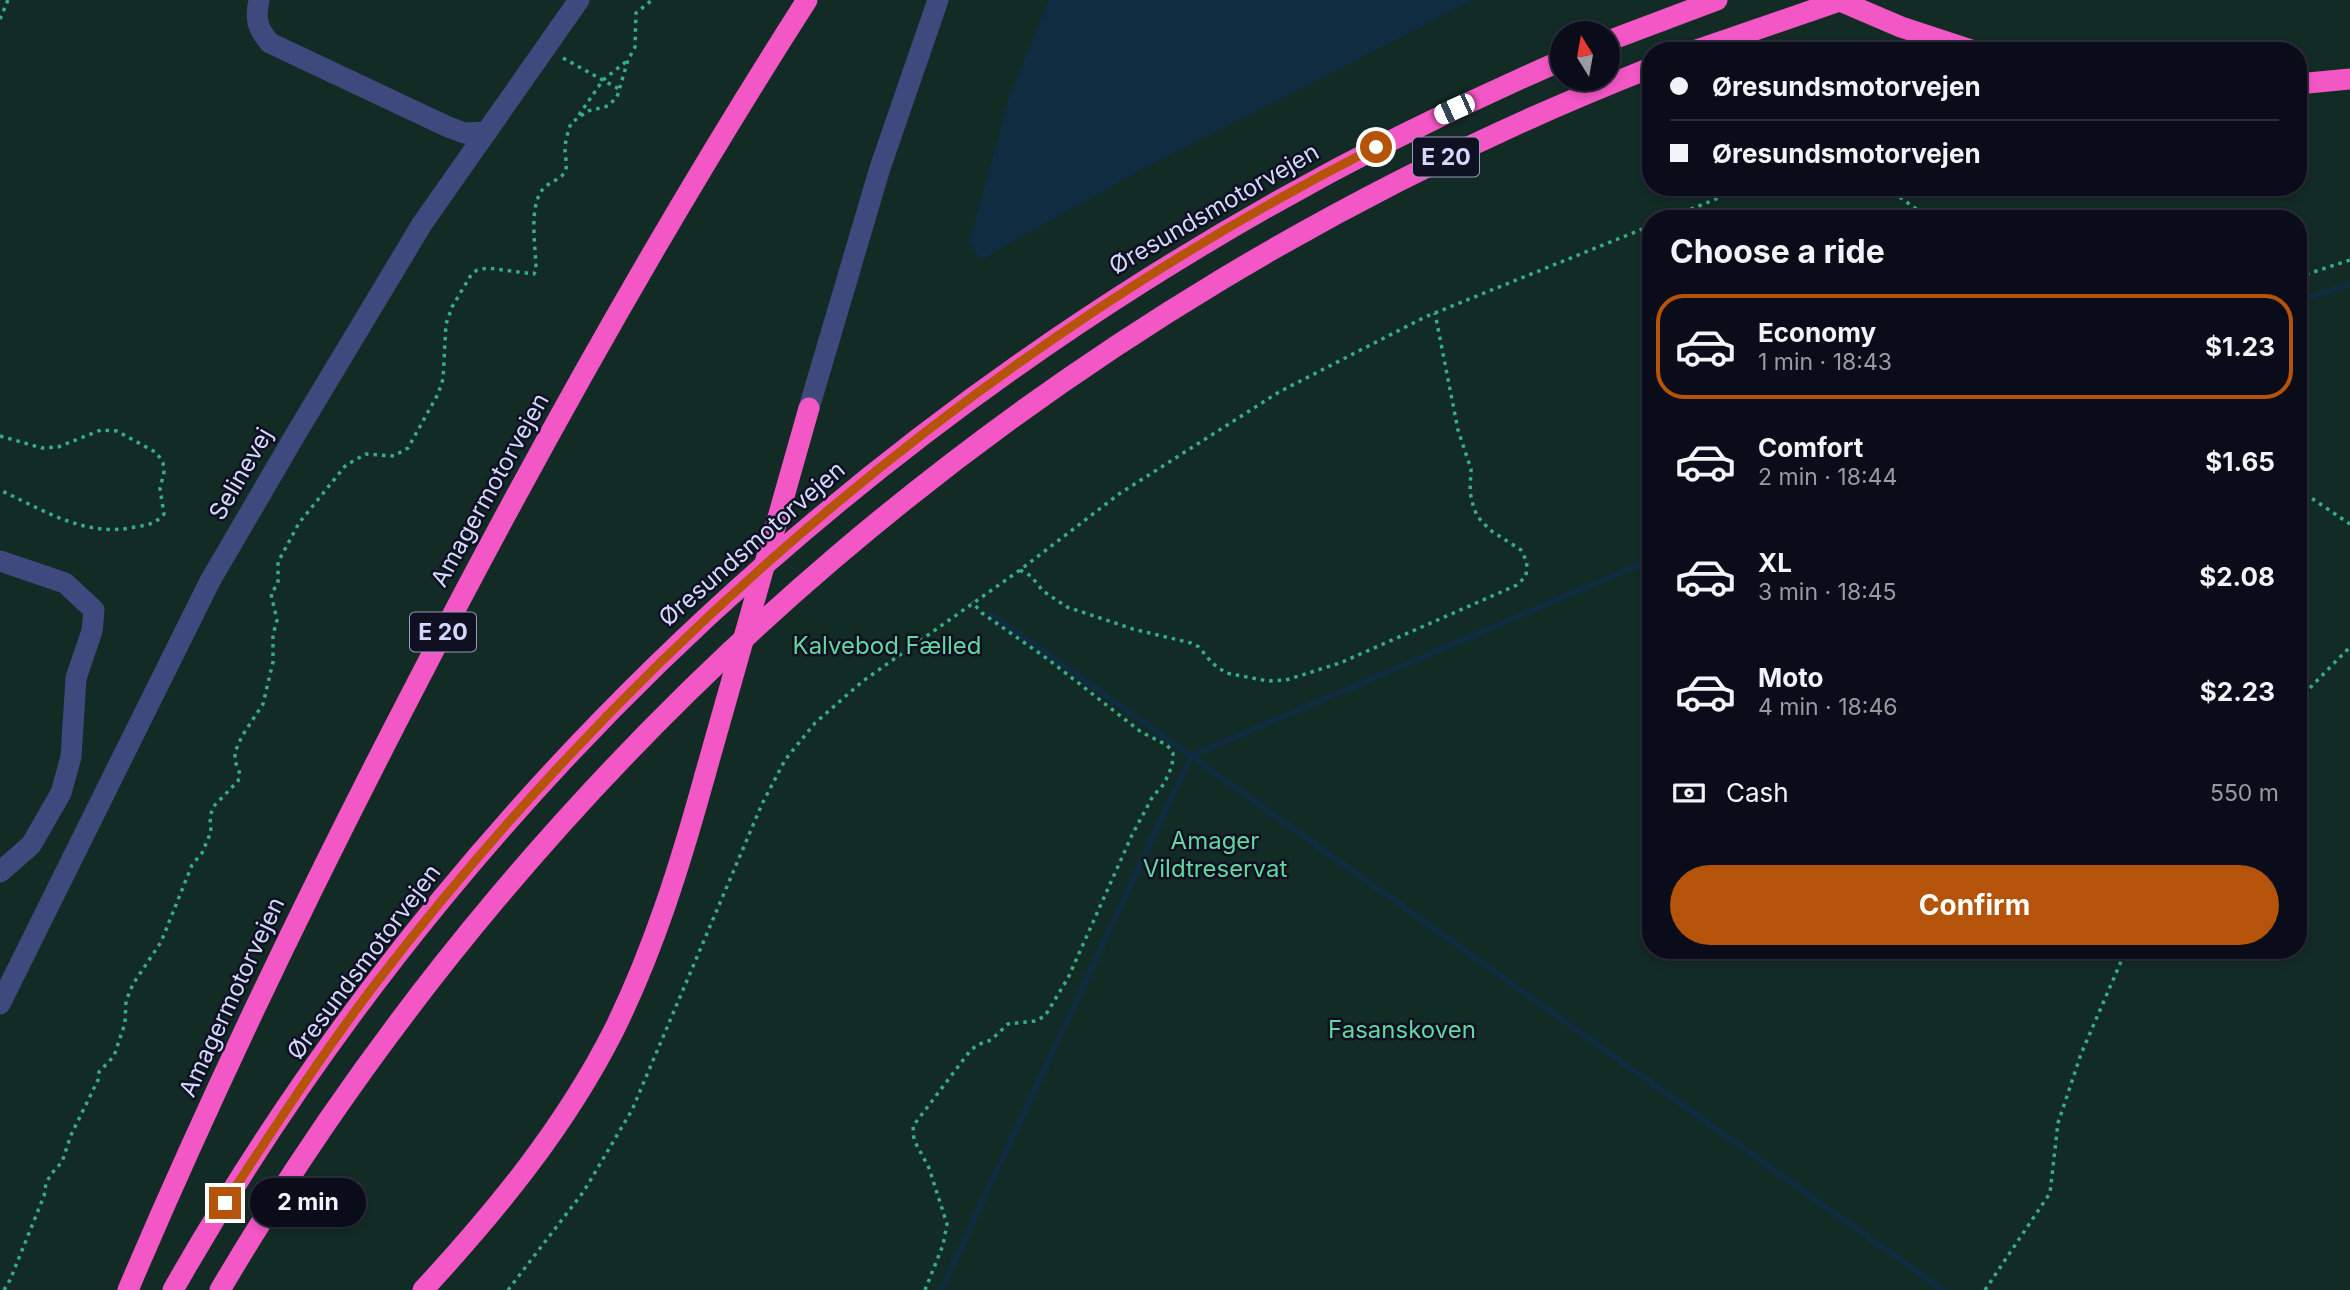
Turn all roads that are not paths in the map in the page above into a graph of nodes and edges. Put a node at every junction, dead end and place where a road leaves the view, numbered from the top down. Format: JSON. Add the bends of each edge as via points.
{"nodes":[{"id":1,"x":259,"y":0,"type":"edge"},
{"id":2,"x":579,"y":0,"type":"edge"},
{"id":3,"x":807,"y":0,"type":"edge"},
{"id":4,"x":938,"y":0,"type":"edge"},
{"id":5,"x":1717,"y":0,"type":"edge"},
{"id":6,"x":1840,"y":0,"type":"edge"},
{"id":7,"x":1620,"y":36,"type":"edge"},
{"id":8,"x":1720,"y":42,"type":"edge"},
{"id":9,"x":1947,"y":42,"type":"edge"},
{"id":10,"x":1550,"y":66,"type":"edge"},
{"id":11,"x":1642,"y":71,"type":"edge"},
{"id":12,"x":2350,"y":79,"type":"edge"},
{"id":13,"x":2307,"y":82,"type":"edge"},
{"id":14,"x":487,"y":132,"type":"junction"},
{"id":15,"x":809,"y":408,"type":"joint"},
{"id":16,"x":0,"y":561,"type":"edge"},
{"id":17,"x":0,"y":872,"type":"edge"},
{"id":18,"x":3,"y":994,"type":"edge"},
{"id":19,"x":128,"y":1290,"type":"edge"},
{"id":20,"x":173,"y":1290,"type":"edge"},
{"id":21,"x":220,"y":1290,"type":"edge"},
{"id":22,"x":423,"y":1290,"type":"edge"}],
"edges":[{"from":1,"to":14,"type":"street","via":[[256,20],[270,43],[446,126],[464,133]]},
{"from":2,"to":14,"type":"street","name":"Selinevej"},
{"from":3,"to":19,"type":"highway","name":"Amagermotorvejen","number":"E 20","via":[[617,314],[451,617],[291,933]]},
{"from":4,"to":15,"type":"street","via":[[880,168]]},
{"from":5,"to":7,"type":"highway"},
{"from":6,"to":8,"type":"highway"},
{"from":6,"to":9,"type":"highway","bridge":true},
{"from":10,"to":20,"type":"highway","name":"Øresundsmotorvejen","number":"E 20","via":[[1346,163],[1132,287],[979,391],[783,548],[597,725],[433,912],[306,1080]]},
{"from":11,"to":21,"type":"highway","number":"E 20","via":[[1446,157],[1218,281],[1111,349],[956,458],[819,570],[663,716],[509,883],[346,1092]]},
{"from":12,"to":13,"type":"highway"},
{"from":14,"to":18,"type":"street","name":"Selinevej","via":[[422,224],[210,582]]},
{"from":15,"to":22,"type":"highway","bridge":true,"via":[[705,775],[636,983],[613,1032],[545,1144]]},
{"from":16,"to":17,"type":"street","via":[[65,583],[94,610],[76,678],[71,757],[61,793],[31,845]]}]}
